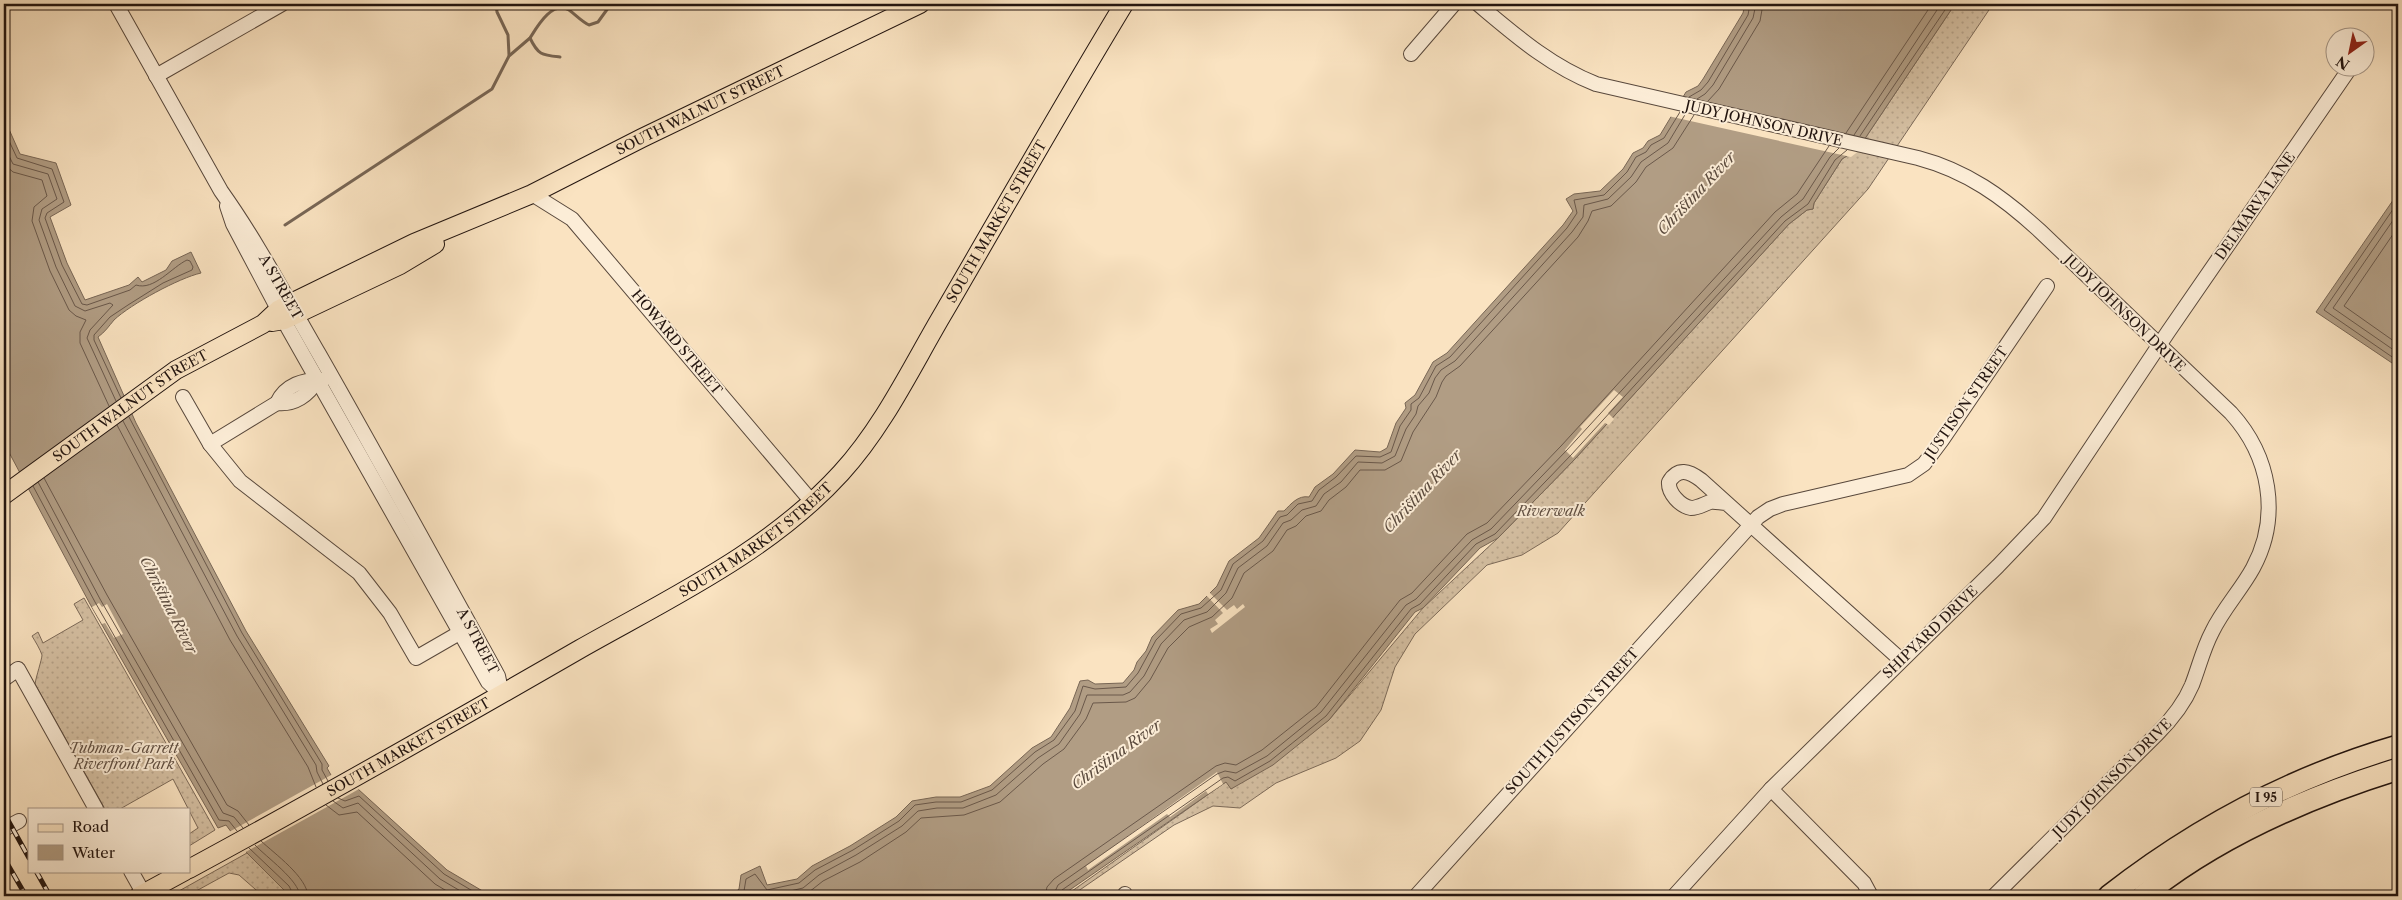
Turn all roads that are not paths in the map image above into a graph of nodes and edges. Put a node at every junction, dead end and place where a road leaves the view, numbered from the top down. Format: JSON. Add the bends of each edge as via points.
{"nodes":[{"id":1,"x":116,"y":4,"type":"edge"},
{"id":2,"x":282,"y":4,"type":"edge"},
{"id":3,"x":920,"y":4,"type":"edge"},
{"id":4,"x":1108,"y":4,"type":"edge"},
{"id":5,"x":1124,"y":4,"type":"edge"},
{"id":6,"x":1454,"y":4,"type":"edge"},
{"id":7,"x":1478,"y":4,"type":"edge"},
{"id":8,"x":1102,"y":39,"type":"junction"},
{"id":9,"x":1411,"y":54,"type":"dead end"},
{"id":10,"x":156,"y":76,"type":"junction"},
{"id":11,"x":2343,"y":78,"type":"edge"},
{"id":12,"x":532,"y":194,"type":"junction"},
{"id":13,"x":2047,"y":286,"type":"dead end"},
{"id":14,"x":287,"y":312,"type":"junction"},
{"id":15,"x":2159,"y":346,"type":"junction"},
{"id":16,"x":317,"y":380,"type":"junction"},
{"id":17,"x":334,"y":381,"type":"junction"},
{"id":18,"x":183,"y":397,"type":"dead end"},
{"id":19,"x":210,"y":444,"type":"junction"},
{"id":20,"x":4,"y":495,"type":"edge"},
{"id":21,"x":812,"y":502,"type":"junction"},
{"id":22,"x":1726,"y":503,"type":"dead end"},
{"id":23,"x":1750,"y":525,"type":"junction"},
{"id":24,"x":1730,"y":547,"type":"joint"},
{"id":25,"x":465,"y":629,"type":"junction"},
{"id":26,"x":1901,"y":660,"type":"junction"},
{"id":27,"x":4,"y":679,"type":"edge"},
{"id":28,"x":502,"y":695,"type":"junction"},
{"id":29,"x":2398,"y":746,"type":"edge"},
{"id":30,"x":2398,"y":769,"type":"edge"},
{"id":31,"x":1771,"y":789,"type":"junction"},
{"id":32,"x":95,"y":808,"type":"edge"},
{"id":33,"x":19,"y":821,"type":"dead end"},
{"id":34,"x":4,"y":829,"type":"edge"},
{"id":35,"x":190,"y":868,"type":"edge"},
{"id":36,"x":132,"y":872,"type":"edge"},
{"id":37,"x":183,"y":872,"type":"edge"},
{"id":38,"x":2148,"y":883,"type":"edge"},
{"id":39,"x":143,"y":895,"type":"edge"},
{"id":40,"x":1416,"y":896,"type":"edge"},
{"id":41,"x":1674,"y":896,"type":"edge"},
{"id":42,"x":1871,"y":896,"type":"edge"},
{"id":43,"x":1994,"y":896,"type":"edge"},
{"id":44,"x":2109,"y":896,"type":"edge"}],
"edges":[{"from":1,"to":10,"type":"street","name":"A STREET"},
{"from":2,"to":10,"type":"street"},
{"from":3,"to":12,"type":"main road","name":"SOUTH WALNUT STREET"},
{"from":4,"to":8,"type":"main road"},
{"from":5,"to":8,"type":"main road","name":"SOUTH MARKET STREET"},
{"from":6,"to":9,"type":"street"},
{"from":7,"to":15,"type":"street","name":"JUDY JOHNSON DRIVE","via":[[1536,52],[1605,87],[1900,154],[1950,168],[1973,179],[2029,221]]},
{"from":8,"to":21,"type":"main road","name":"SOUTH MARKET STREET","via":[[877,425],[843,472]]},
{"from":10,"to":14,"type":"street","name":"A STREET","via":[[221,191],[242,220]]},
{"from":11,"to":15,"type":"street","name":"DELMARVA LANE"},
{"from":12,"to":14,"type":"main road","name":"SOUTH WALNUT STREET","via":[[414,243]]},
{"from":12,"to":21,"type":"street","name":"HOWARD STREET","via":[[572,219]]},
{"from":13,"to":23,"type":"street","name":"JUSTISON STREET","via":[[1924,464],[1902,477],[1776,506]]},
{"from":14,"to":16,"type":"street","name":"A STREET"},
{"from":14,"to":17,"type":"street","name":"A STREET"},
{"from":14,"to":20,"type":"main road","name":"SOUTH WALNUT STREET","via":[[176,370]]},
{"from":15,"to":26,"type":"street","name":"SHIPYARD DRIVE","via":[[2044,518]]},
{"from":15,"to":43,"type":"street","name":"JUDY JOHNSON DRIVE","via":[[2231,414],[2251,438],[2262,464],[2268,491],[2269,512],[2264,540],[2253,568],[2212,631],[2192,686],[2171,719]]},
{"from":16,"to":17,"type":"street"},
{"from":16,"to":19,"type":"street","via":[[304,380],[281,393],[277,403]]},
{"from":16,"to":25,"type":"street","name":"A STREET"},
{"from":17,"to":25,"type":"street","name":"A STREET"},
{"from":18,"to":19,"type":"street"},
{"from":19,"to":25,"type":"street","via":[[245,485],[359,573],[390,613],[416,658]]},
{"from":21,"to":28,"type":"main road","name":"SOUTH MARKET STREET","via":[[726,566]]},
{"from":22,"to":23,"type":"street"},
{"from":23,"to":24,"type":"street","name":"JUSTISON STREET"},
{"from":23,"to":26,"type":"street"},
{"from":24,"to":40,"type":"street","name":"SOUTH JUSTISON STREET"},
{"from":25,"to":28,"type":"street","name":"A STREET","via":[[489,685]]},
{"from":26,"to":31,"type":"street","name":"SHIPYARD DRIVE"},
{"from":27,"to":32,"type":"street","via":[[18,669]]},
{"from":28,"to":35,"type":"main road","name":"SOUTH MARKET STREET"},
{"from":29,"to":38,"type":"highway","number":"I 95","via":[[2341,764],[2229,815],[2184,841]]},
{"from":30,"to":38,"type":"highway","number":"I 95","via":[[2332,792],[2269,820]]},
{"from":31,"to":41,"type":"street","name":"SHIPYARD DRIVE"},
{"from":31,"to":42,"type":"street","via":[[1864,883]]},
{"from":33,"to":34,"type":"street"},
{"from":36,"to":39,"type":"street"},
{"from":37,"to":39,"type":"main road"},
{"from":38,"to":44,"type":"highway","number":"I 95"}]}
